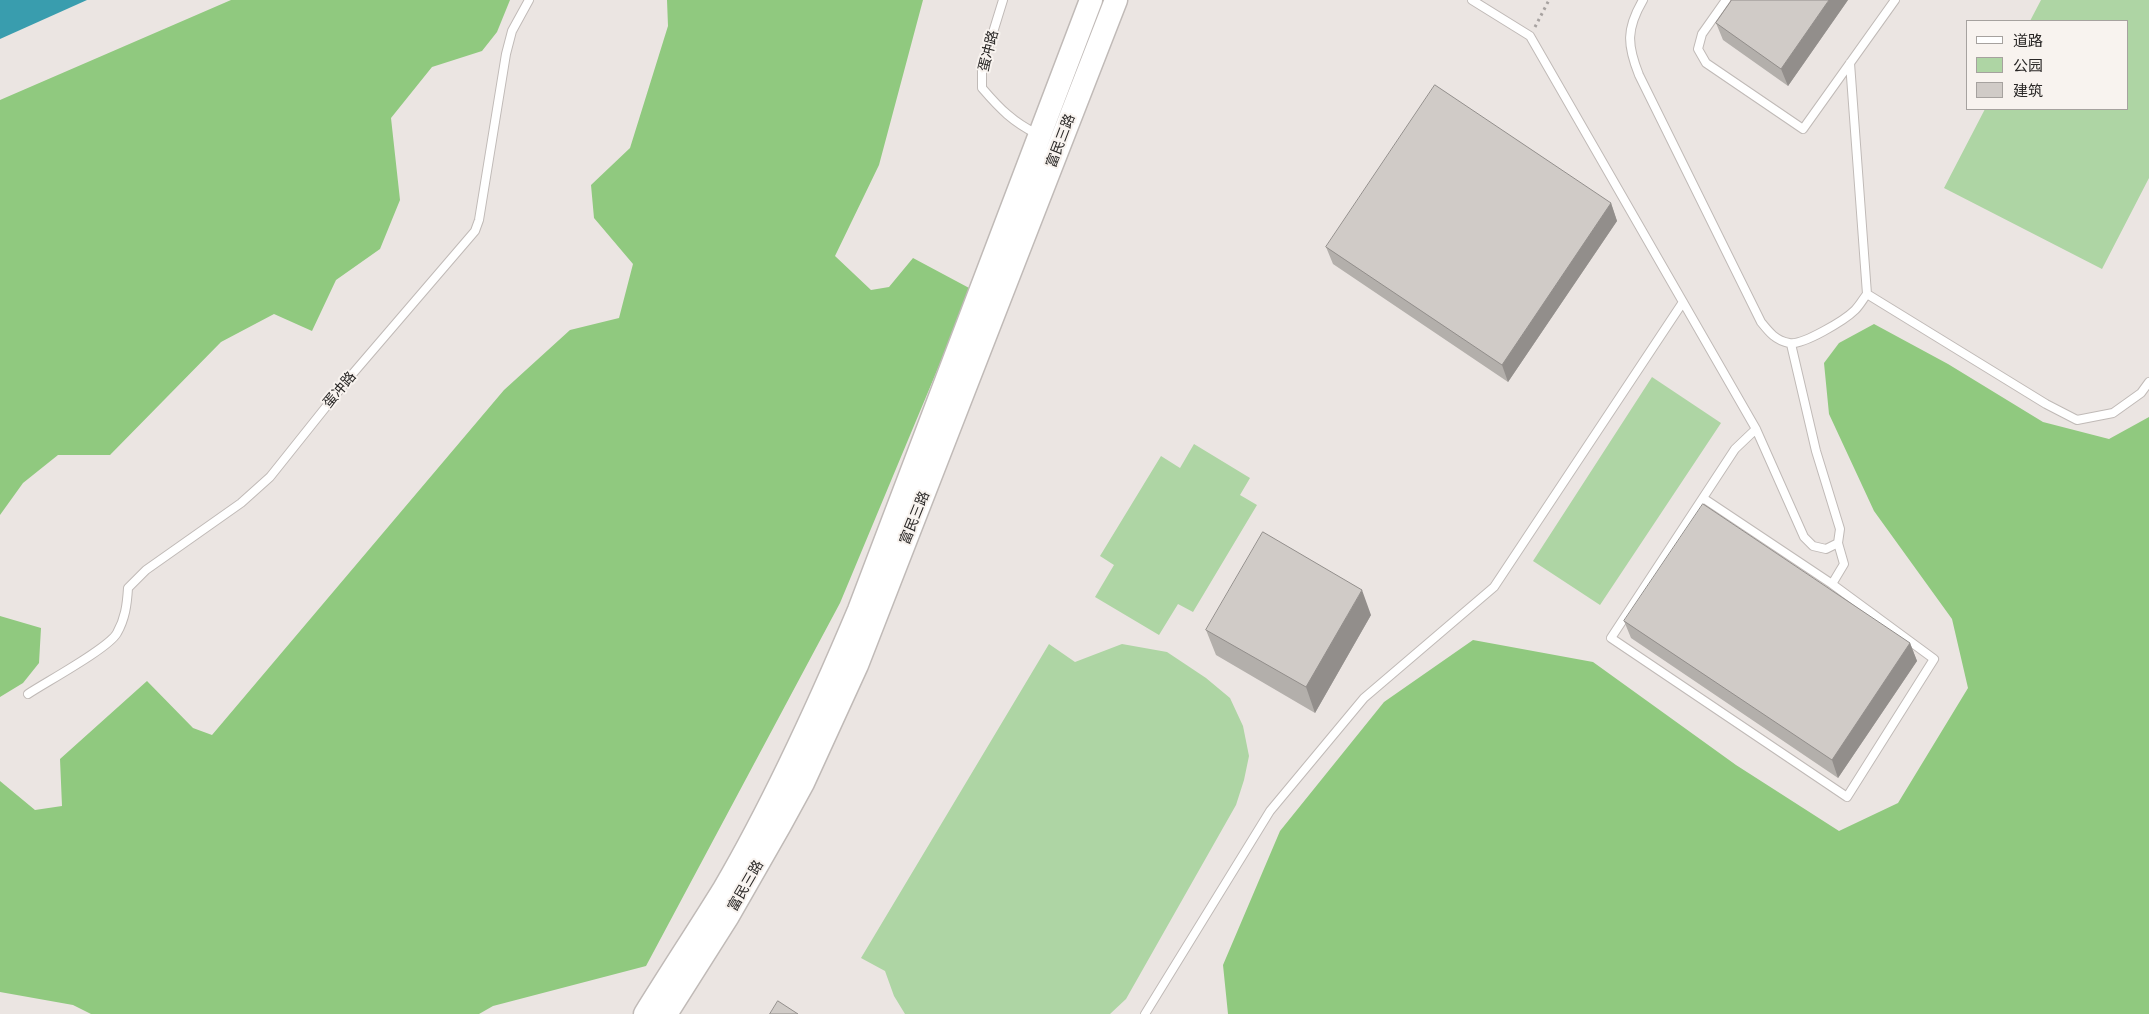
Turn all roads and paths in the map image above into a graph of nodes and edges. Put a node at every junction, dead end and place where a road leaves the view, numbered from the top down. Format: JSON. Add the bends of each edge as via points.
{"nodes":[{"id":1,"x":529,"y":0,"type":"edge"},
{"id":2,"x":1003,"y":0,"type":"edge"},
{"id":3,"x":1091,"y":0,"type":"edge"},
{"id":4,"x":1116,"y":0,"type":"edge"},
{"id":5,"x":1472,"y":0,"type":"edge"},
{"id":6,"x":1549,"y":0,"type":"edge"},
{"id":7,"x":1643,"y":0,"type":"edge"},
{"id":8,"x":1726,"y":0,"type":"edge"},
{"id":9,"x":1895,"y":0,"type":"edge"},
{"id":10,"x":1530,"y":36,"type":"junction"},
{"id":11,"x":1850,"y":64,"type":"junction"},
{"id":12,"x":1039,"y":135,"type":"junction"},
{"id":13,"x":1867,"y":294,"type":"junction"},
{"id":14,"x":1683,"y":302,"type":"junction"},
{"id":15,"x":1791,"y":344,"type":"junction"},
{"id":16,"x":2149,"y":382,"type":"edge"},
{"id":17,"x":1756,"y":429,"type":"junction"},
{"id":18,"x":1703,"y":498,"type":"junction"},
{"id":19,"x":1838,"y":543,"type":"junction"},
{"id":20,"x":1832,"y":584,"type":"junction"},
{"id":21,"x":28,"y":694,"type":"dead end"},
{"id":22,"x":645,"y":1014,"type":"edge"},
{"id":23,"x":666,"y":1014,"type":"edge"},
{"id":24,"x":1145,"y":1014,"type":"edge"}],
"edges":[{"from":1,"to":21,"type":"lane","name":"蛋冲路","via":[[512,31],[506,54],[475,231],[344,384],[270,478],[146,570],[128,588],[126,611],[116,635],[102,648]]},
{"from":2,"to":12,"type":"lane","name":"蛋冲路","via":[[982,68],[982,88],[1017,124]]},
{"from":3,"to":12,"type":"main road","name":"富民三路"},
{"from":4,"to":23,"type":"main road","name":"富民三路","via":[[857,665],[803,783],[728,916]]},
{"from":5,"to":10,"type":"lane"},
{"from":6,"to":10,"type":"path"},
{"from":7,"to":15,"type":"lane","via":[[1631,29],[1630,51],[1639,75],[1761,322],[1773,337]]},
{"from":8,"to":11,"type":"lane","via":[[1702,34],[1698,48],[1706,62],[1803,129]]},
{"from":9,"to":11,"type":"lane"},
{"from":10,"to":14,"type":"lane"},
{"from":11,"to":13,"type":"lane"},
{"from":12,"to":22,"type":"main road","name":"富民三路","via":[[834,670],[776,792],[724,888]]},
{"from":13,"to":15,"type":"lane","via":[[1840,322]]},
{"from":13,"to":16,"type":"lane","via":[[2077,420],[2113,413]]},
{"from":14,"to":17,"type":"lane"},
{"from":14,"to":24,"type":"lane","via":[[1494,588],[1364,698],[1270,811]]},
{"from":15,"to":19,"type":"lane","via":[[1816,451],[1840,529]]},
{"from":17,"to":18,"type":"lane","via":[[1735,449]]},
{"from":17,"to":19,"type":"lane","via":[[1804,537],[1813,546],[1826,550]]},
{"from":18,"to":20,"type":"lane"},
{"from":18,"to":20,"type":"lane","via":[[1612,638],[1847,797],[1934,658]]},
{"from":19,"to":20,"type":"lane","via":[[1844,564]]}]}
